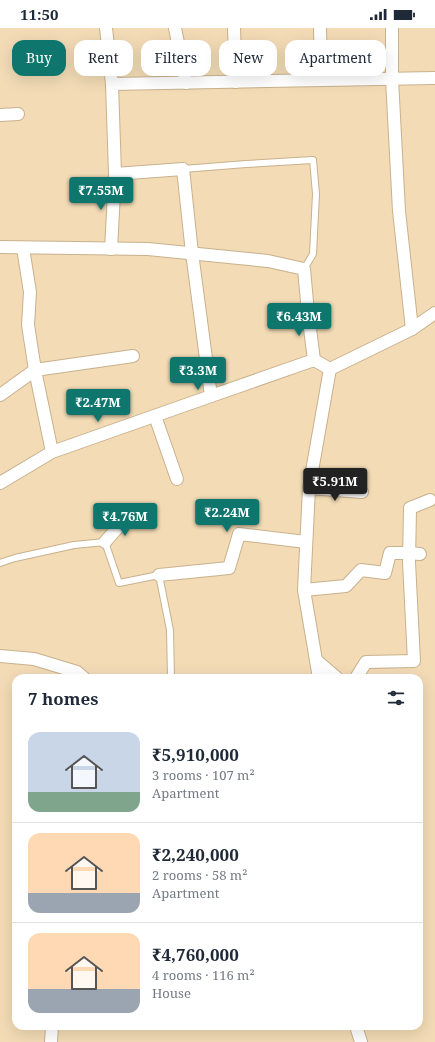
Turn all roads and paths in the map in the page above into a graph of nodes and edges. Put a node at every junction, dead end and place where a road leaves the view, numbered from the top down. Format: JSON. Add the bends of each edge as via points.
{"nodes":[{"id":1,"x":106,"y":28,"type":"edge"},
{"id":2,"x":175,"y":28,"type":"edge"},
{"id":3,"x":234,"y":28,"type":"edge"},
{"id":4,"x":320,"y":28,"type":"edge"},
{"id":5,"x":392,"y":28,"type":"edge"},
{"id":6,"x":392,"y":78,"type":"junction"},
{"id":7,"x":435,"y":78,"type":"edge"},
{"id":8,"x":321,"y":80,"type":"junction"},
{"id":9,"x":236,"y":82,"type":"junction"},
{"id":10,"x":186,"y":83,"type":"junction"},
{"id":11,"x":112,"y":84,"type":"junction"},
{"id":12,"x":18,"y":114,"type":"dead end"},
{"id":13,"x":0,"y":115,"type":"edge"},
{"id":14,"x":184,"y":169,"type":"junction"},
{"id":15,"x":115,"y":174,"type":"junction"},
{"id":16,"x":0,"y":247,"type":"edge"},
{"id":17,"x":23,"y":248,"type":"junction"},
{"id":18,"x":111,"y":249,"type":"junction"},
{"id":19,"x":192,"y":253,"type":"junction"},
{"id":20,"x":304,"y":269,"type":"junction"},
{"id":21,"x":435,"y":312,"type":"edge"},
{"id":22,"x":412,"y":329,"type":"junction"},
{"id":23,"x":134,"y":356,"type":"dead end"},
{"id":24,"x":314,"y":360,"type":"junction"},
{"id":25,"x":330,"y":369,"type":"junction"},
{"id":26,"x":35,"y":370,"type":"junction"},
{"id":27,"x":0,"y":395,"type":"edge"},
{"id":28,"x":210,"y":396,"type":"junction"},
{"id":29,"x":155,"y":416,"type":"junction"},
{"id":30,"x":52,"y":452,"type":"junction"},
{"id":31,"x":177,"y":479,"type":"dead end"},
{"id":32,"x":0,"y":483,"type":"edge"},
{"id":33,"x":309,"y":488,"type":"junction"},
{"id":34,"x":362,"y":492,"type":"dead end"},
{"id":35,"x":430,"y":500,"type":"dead end"},
{"id":36,"x":127,"y":517,"type":"dead end"},
{"id":37,"x":105,"y":542,"type":"junction"},
{"id":38,"x":306,"y":542,"type":"junction"},
{"id":39,"x":415,"y":554,"type":"junction"},
{"id":40,"x":0,"y":563,"type":"edge"},
{"id":41,"x":159,"y":575,"type":"junction"},
{"id":42,"x":304,"y":590,"type":"junction"},
{"id":43,"x":0,"y":656,"type":"edge"},
{"id":44,"x":316,"y":660,"type":"junction"},
{"id":45,"x":79,"y":674,"type":"edge"},
{"id":46,"x":171,"y":674,"type":"edge"},
{"id":47,"x":318,"y":674,"type":"edge"},
{"id":48,"x":332,"y":674,"type":"edge"},
{"id":49,"x":358,"y":674,"type":"edge"},
{"id":50,"x":52,"y":1030,"type":"edge"},
{"id":51,"x":357,"y":1030,"type":"edge"},
{"id":52,"x":52,"y":1042,"type":"edge"},
{"id":53,"x":361,"y":1042,"type":"edge"}],
"edges":[{"from":1,"to":11,"type":"street"},
{"from":2,"to":10,"type":"street"},
{"from":3,"to":9,"type":"street"},
{"from":4,"to":8,"type":"street"},
{"from":5,"to":6,"type":"street"},
{"from":6,"to":7,"type":"street"},
{"from":6,"to":8,"type":"street"},
{"from":6,"to":22,"type":"street","via":[[399,211]]},
{"from":8,"to":9,"type":"street"},
{"from":9,"to":10,"type":"street"},
{"from":10,"to":11,"type":"street"},
{"from":11,"to":15,"type":"street"},
{"from":12,"to":13,"type":"street"},
{"from":14,"to":15,"type":"street"},
{"from":14,"to":19,"type":"street"},
{"from":14,"to":20,"type":"lane","via":[[313,160],[316,194],[313,254]]},
{"from":15,"to":18,"type":"street"},
{"from":16,"to":17,"type":"street"},
{"from":17,"to":18,"type":"street"},
{"from":17,"to":26,"type":"street","via":[[30,292],[28,324]]},
{"from":18,"to":19,"type":"street"},
{"from":19,"to":20,"type":"street","via":[[268,261]]},
{"from":19,"to":28,"type":"street"},
{"from":20,"to":24,"type":"street"},
{"from":21,"to":22,"type":"street"},
{"from":22,"to":25,"type":"street"},
{"from":23,"to":26,"type":"street"},
{"from":24,"to":25,"type":"street"},
{"from":24,"to":28,"type":"street"},
{"from":25,"to":33,"type":"street"},
{"from":26,"to":27,"type":"street"},
{"from":26,"to":30,"type":"street"},
{"from":28,"to":29,"type":"street"},
{"from":29,"to":30,"type":"street"},
{"from":29,"to":31,"type":"street"},
{"from":30,"to":32,"type":"street"},
{"from":33,"to":34,"type":"street"},
{"from":33,"to":38,"type":"street"},
{"from":35,"to":39,"type":"street","via":[[410,508]]},
{"from":36,"to":37,"type":"street"},
{"from":37,"to":40,"type":"lane","via":[[74,545]]},
{"from":37,"to":41,"type":"lane","via":[[119,583]]},
{"from":38,"to":41,"type":"street","via":[[239,534],[228,568]]},
{"from":38,"to":42,"type":"street"},
{"from":39,"to":42,"type":"street","via":[[390,553],[385,573],[361,570],[346,586]]},
{"from":39,"to":49,"type":"street","via":[[414,661],[366,662]]},
{"from":41,"to":46,"type":"lane","via":[[170,630]]},
{"from":42,"to":44,"type":"street"},
{"from":43,"to":45,"type":"street","via":[[34,659]]},
{"from":44,"to":47,"type":"street"},
{"from":44,"to":48,"type":"street"},
{"from":50,"to":52,"type":"street"},
{"from":51,"to":53,"type":"street"}]}
